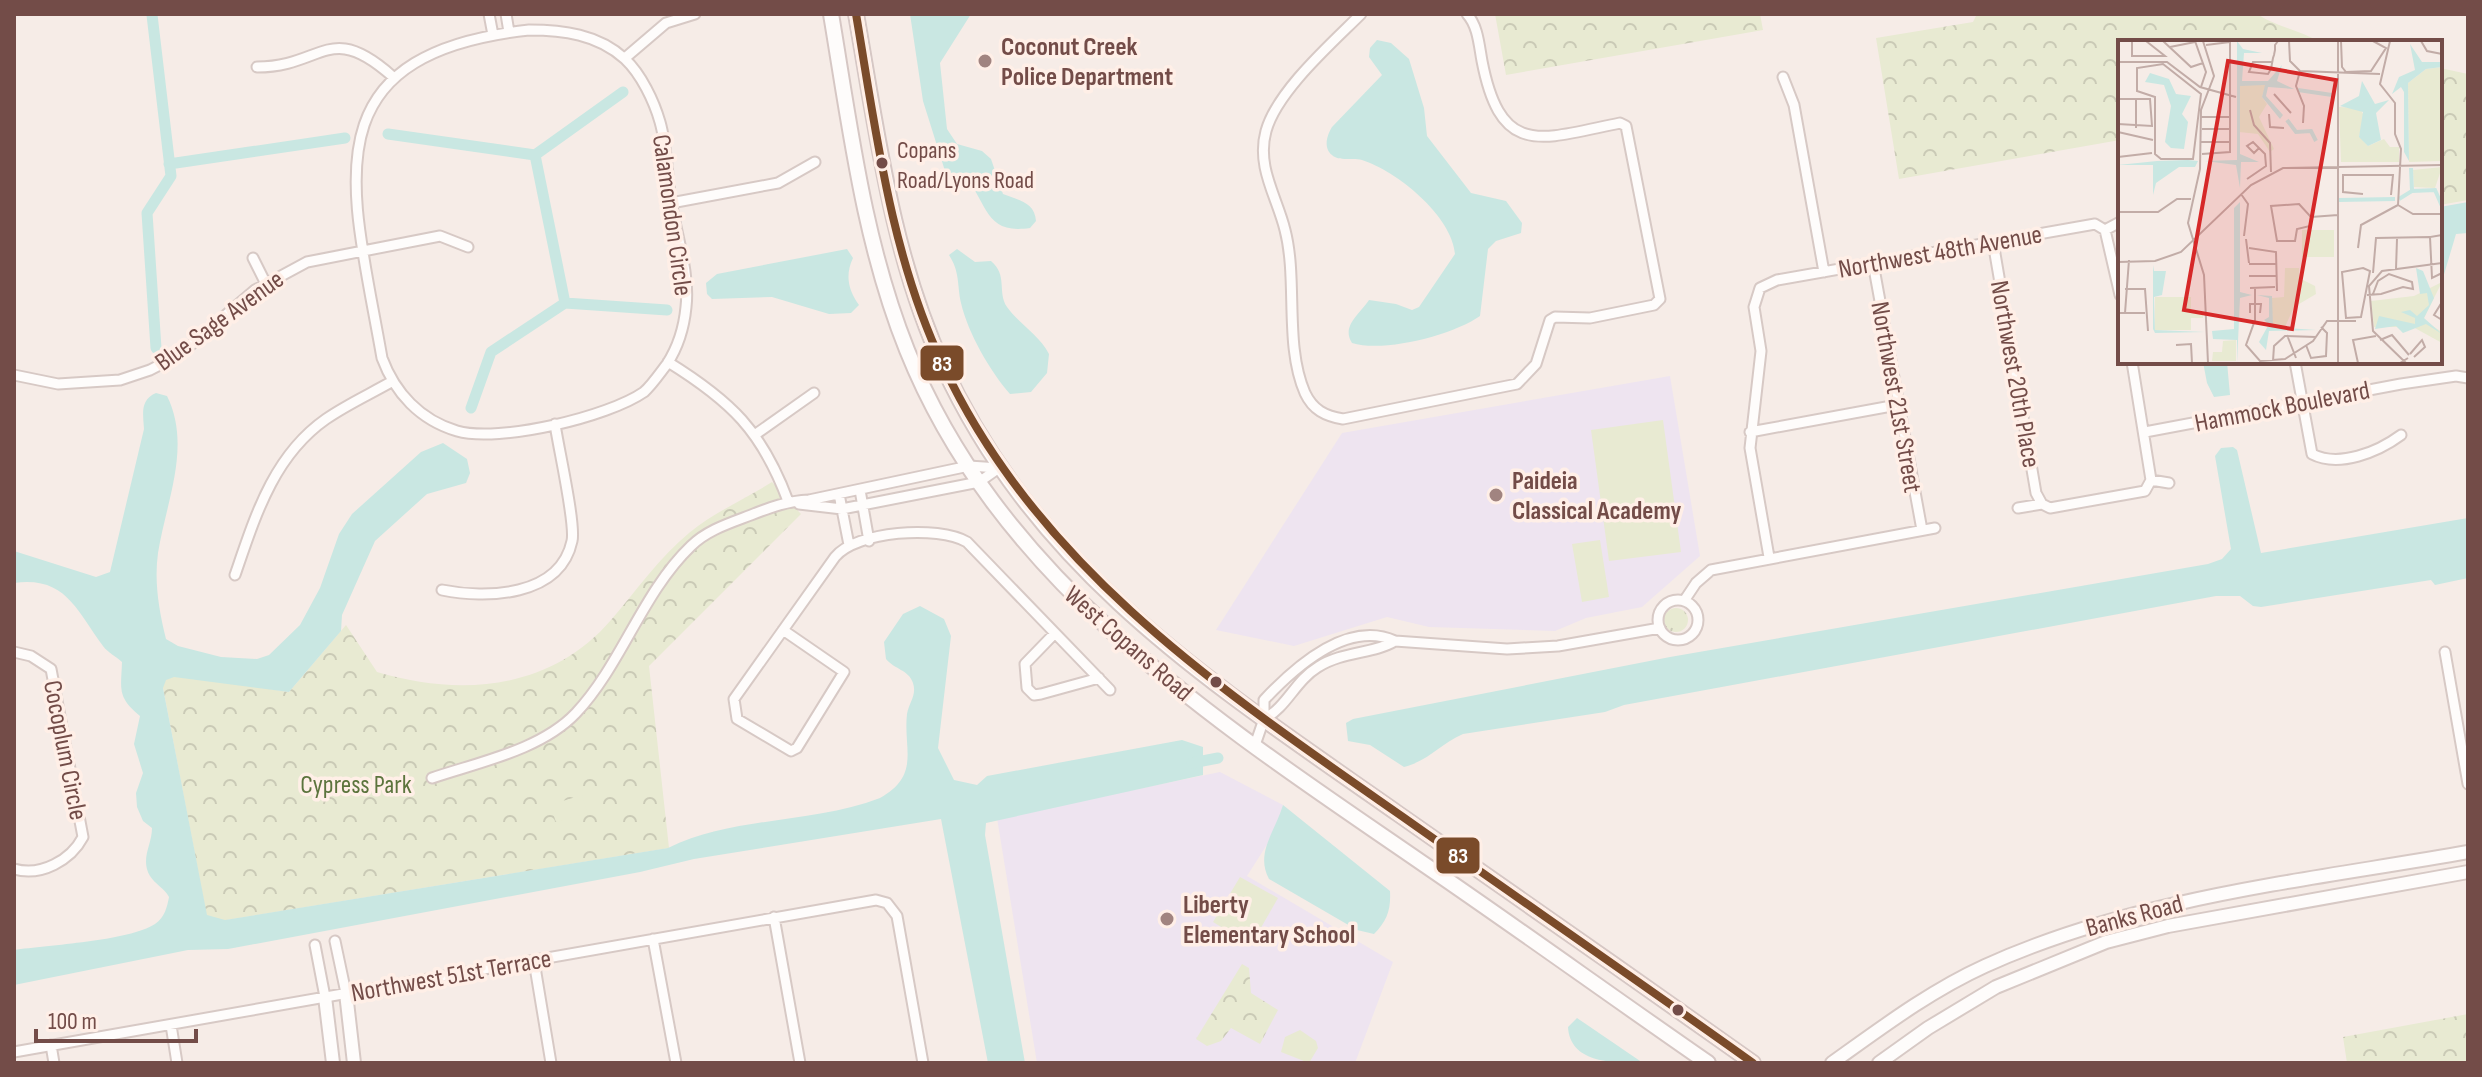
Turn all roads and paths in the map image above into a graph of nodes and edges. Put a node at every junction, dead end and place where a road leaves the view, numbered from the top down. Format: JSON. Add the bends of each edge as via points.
{"nodes":[{"id":1,"x":489,"y":14,"type":"edge"},
{"id":2,"x":506,"y":14,"type":"edge"},
{"id":3,"x":695,"y":14,"type":"edge"},
{"id":4,"x":831,"y":14,"type":"edge"},
{"id":5,"x":856,"y":14,"type":"edge"},
{"id":6,"x":1361,"y":14,"type":"edge"},
{"id":7,"x":1467,"y":14,"type":"edge"},
{"id":8,"x":509,"y":32,"type":"junction"},
{"id":9,"x":493,"y":35,"type":"junction"},
{"id":10,"x":625,"y":58,"type":"junction"},
{"id":11,"x":257,"y":67,"type":"dead end"},
{"id":12,"x":392,"y":76,"type":"junction"},
{"id":13,"x":1783,"y":77,"type":"dead end"},
{"id":14,"x":815,"y":162,"type":"dead end"},
{"id":15,"x":671,"y":203,"type":"junction"},
{"id":16,"x":2118,"y":223,"type":"edge"},
{"id":17,"x":2105,"y":230,"type":"junction"},
{"id":18,"x":1993,"y":242,"type":"junction"},
{"id":19,"x":468,"y":247,"type":"dead end"},
{"id":20,"x":364,"y":251,"type":"junction"},
{"id":21,"x":253,"y":258,"type":"dead end"},
{"id":22,"x":1873,"y":263,"type":"junction"},
{"id":23,"x":1824,"y":272,"type":"junction"},
{"id":24,"x":266,"y":284,"type":"junction"},
{"id":25,"x":2118,"y":286,"type":"edge"},
{"id":26,"x":668,"y":362,"type":"junction"},
{"id":27,"x":2132,"y":364,"type":"edge"},
{"id":28,"x":2295,"y":364,"type":"edge"},
{"id":29,"x":14,"y":375,"type":"edge"},
{"id":30,"x":2468,"y":378,"type":"edge"},
{"id":31,"x":391,"y":382,"type":"junction"},
{"id":32,"x":814,"y":393,"type":"dead end"},
{"id":33,"x":2301,"y":401,"type":"junction"},
{"id":34,"x":1897,"y":405,"type":"junction"},
{"id":35,"x":555,"y":424,"type":"junction"},
{"id":36,"x":1750,"y":432,"type":"junction"},
{"id":37,"x":2145,"y":432,"type":"junction"},
{"id":38,"x":756,"y":434,"type":"junction"},
{"id":39,"x":2401,"y":435,"type":"dead end"},
{"id":40,"x":969,"y":466,"type":"junction"},
{"id":41,"x":999,"y":468,"type":"junction"},
{"id":42,"x":2151,"y":480,"type":"junction"},
{"id":43,"x":979,"y":482,"type":"junction"},
{"id":44,"x":2169,"y":483,"type":"dead end"},
{"id":45,"x":860,"y":490,"type":"junction"},
{"id":46,"x":839,"y":494,"type":"junction"},
{"id":47,"x":788,"y":501,"type":"junction"},
{"id":48,"x":862,"y":504,"type":"junction"},
{"id":49,"x":2042,"y":504,"type":"junction"},
{"id":50,"x":2018,"y":508,"type":"dead end"},
{"id":51,"x":842,"y":509,"type":"junction"},
{"id":52,"x":1935,"y":528,"type":"dead end"},
{"id":53,"x":1922,"y":530,"type":"junction"},
{"id":54,"x":869,"y":541,"type":"junction"},
{"id":55,"x":849,"y":545,"type":"junction"},
{"id":56,"x":1769,"y":557,"type":"junction"},
{"id":57,"x":235,"y":575,"type":"dead end"},
{"id":58,"x":442,"y":590,"type":"dead end"},
{"id":59,"x":1684,"y":601,"type":"junction"},
{"id":60,"x":1660,"y":628,"type":"junction"},
{"id":61,"x":783,"y":630,"type":"junction"},
{"id":62,"x":1055,"y":633,"type":"junction"},
{"id":63,"x":1395,"y":641,"type":"junction"},
{"id":64,"x":14,"y":652,"type":"edge"},
{"id":65,"x":2445,"y":652,"type":"dead end"},
{"id":66,"x":1099,"y":678,"type":"junction"},
{"id":67,"x":1110,"y":690,"type":"dead end"},
{"id":68,"x":1264,"y":719,"type":"junction"},
{"id":69,"x":1255,"y":745,"type":"junction"},
{"id":70,"x":432,"y":778,"type":"dead end"},
{"id":71,"x":2468,"y":784,"type":"edge"},
{"id":72,"x":2468,"y":852,"type":"edge"},
{"id":73,"x":14,"y":869,"type":"edge"},
{"id":74,"x":2468,"y":872,"type":"edge"},
{"id":75,"x":774,"y":917,"type":"junction"},
{"id":76,"x":653,"y":939,"type":"junction"},
{"id":77,"x":335,"y":941,"type":"dead end"},
{"id":78,"x":315,"y":945,"type":"dead end"},
{"id":79,"x":534,"y":961,"type":"junction"},
{"id":80,"x":346,"y":993,"type":"junction"},
{"id":81,"x":325,"y":997,"type":"junction"},
{"id":82,"x":171,"y":1025,"type":"junction"},
{"id":83,"x":51,"y":1045,"type":"junction"},
{"id":84,"x":14,"y":1052,"type":"edge"},
{"id":85,"x":54,"y":1063,"type":"edge"},
{"id":86,"x":177,"y":1063,"type":"edge"},
{"id":87,"x":333,"y":1063,"type":"edge"},
{"id":88,"x":354,"y":1063,"type":"edge"},
{"id":89,"x":551,"y":1063,"type":"edge"},
{"id":90,"x":676,"y":1063,"type":"edge"},
{"id":91,"x":800,"y":1063,"type":"edge"},
{"id":92,"x":923,"y":1063,"type":"edge"},
{"id":93,"x":1708,"y":1063,"type":"edge"},
{"id":94,"x":1753,"y":1063,"type":"edge"},
{"id":95,"x":1832,"y":1063,"type":"edge"},
{"id":96,"x":1879,"y":1063,"type":"edge"}],
"edges":[{"from":1,"to":9,"type":"street"},
{"from":2,"to":8,"type":"street"},
{"from":3,"to":10,"type":"street","via":[[666,23]]},
{"from":4,"to":40,"type":"main road","name":"West Copans Road","via":[[878,263],[907,351]]},
{"from":5,"to":41,"type":"main road","name":"West Copans Road","via":[[887,187],[920,310],[943,366]]},
{"from":6,"to":7,"type":"street","via":[[1284,97],[1264,144],[1269,187],[1290,252],[1291,311],[1304,391],[1320,412],[1343,419],[1517,384],[1536,364],[1555,317],[1590,318],[1654,305],[1660,299],[1626,126],[1534,137],[1504,122],[1493,108],[1477,35]]},
{"from":8,"to":9,"type":"street","name":"Calamondon Circle"},
{"from":8,"to":10,"type":"street","name":"Calamondon Circle","via":[[561,30],[585,36]]},
{"from":9,"to":12,"type":"street","name":"Calamondon Circle","via":[[431,51]]},
{"from":10,"to":15,"type":"street","name":"Calamondon Circle","via":[[646,88],[660,123]]},
{"from":11,"to":12,"type":"street","via":[[282,67],[344,47],[366,52]]},
{"from":12,"to":20,"type":"street","name":"Calamondon Circle","via":[[360,135],[353,174]]},
{"from":13,"to":23,"type":"street","via":[[1794,105]]},
{"from":14,"to":15,"type":"street","via":[[778,183]]},
{"from":15,"to":26,"type":"street","name":"Calamondon Circle","via":[[686,305],[682,334]]},
{"from":16,"to":17,"type":"street","name":"Northwest 48th Avenue"},
{"from":17,"to":18,"type":"street","name":"Northwest 48th Avenue","via":[[2095,224]]},
{"from":17,"to":25,"type":"street"},
{"from":18,"to":22,"type":"street","name":"Northwest 48th Avenue"},
{"from":18,"to":49,"type":"street","name":"Northwest 20th Place"},
{"from":19,"to":20,"type":"street","name":"Blue Sage Avenue","via":[[440,236]]},
{"from":20,"to":24,"type":"street","name":"Blue Sage Avenue","via":[[307,262]]},
{"from":20,"to":31,"type":"street","name":"Calamondon Circle"},
{"from":21,"to":24,"type":"street"},
{"from":22,"to":23,"type":"street","name":"Northwest 48th Avenue"},
{"from":22,"to":34,"type":"street","name":"Northwest 21st Street"},
{"from":23,"to":36,"type":"street","name":"Northwest 48th Avenue","via":[[1760,288],[1754,307],[1760,365]]},
{"from":24,"to":29,"type":"street","name":"Blue Sage Avenue","via":[[179,355],[150,370],[86,384]]},
{"from":26,"to":35,"type":"street","name":"Calamondon Circle","via":[[646,390],[614,409]]},
{"from":26,"to":38,"type":"street","via":[[722,399]]},
{"from":27,"to":37,"type":"street"},
{"from":28,"to":33,"type":"street"},
{"from":30,"to":33,"type":"street","name":"Hammock Boulevard"},
{"from":31,"to":35,"type":"street","name":"Calamondon Circle","via":[[421,412],[459,431],[503,432]]},
{"from":31,"to":57,"type":"street","via":[[326,419],[293,449],[263,495]]},
{"from":32,"to":38,"type":"street"},
{"from":33,"to":37,"type":"street","name":"Hammock Boulevard"},
{"from":33,"to":39,"type":"street","via":[[2312,454],[2325,461],[2380,451]]},
{"from":34,"to":36,"type":"street"},
{"from":34,"to":53,"type":"street","name":"Northwest 21st Street"},
{"from":35,"to":58,"type":"street","via":[[573,538],[564,563],[528,588],[475,597]]},
{"from":36,"to":56,"type":"street"},
{"from":37,"to":42,"type":"street"},
{"from":38,"to":47,"type":"street"},
{"from":40,"to":41,"type":"street"},
{"from":40,"to":43,"type":"main road","name":"West Copans Road"},
{"from":40,"to":45,"type":"street"},
{"from":41,"to":43,"type":"street"},
{"from":41,"to":68,"type":"main road","name":"West Copans Road","via":[[1080,568],[1160,642]]},
{"from":42,"to":44,"type":"street"},
{"from":42,"to":49,"type":"street","via":[[2145,491],[2050,508]]},
{"from":43,"to":48,"type":"street"},
{"from":43,"to":69,"type":"main road","name":"West Copans Road","via":[[1093,617]]},
{"from":45,"to":46,"type":"street"},
{"from":45,"to":48,"type":"street"},
{"from":46,"to":47,"type":"street"},
{"from":46,"to":51,"type":"street"},
{"from":47,"to":51,"type":"street"},
{"from":47,"to":70,"type":"street","via":[[716,529],[691,546],[605,677],[551,734]]},
{"from":48,"to":51,"type":"street"},
{"from":48,"to":54,"type":"street"},
{"from":49,"to":50,"type":"street"},
{"from":51,"to":55,"type":"street"},
{"from":52,"to":53,"type":"street"},
{"from":53,"to":56,"type":"street"},
{"from":54,"to":55,"type":"street"},
{"from":54,"to":62,"type":"street","via":[[917,531],[959,538]]},
{"from":55,"to":61,"type":"street"},
{"from":56,"to":59,"type":"street","via":[[1711,570]]},
{"from":59,"to":60,"type":"street","via":[[1664,604],[1658,615]]},
{"from":59,"to":60,"type":"street","via":[[1697,612],[1694,632],[1675,640]]},
{"from":60,"to":63,"type":"street","via":[[1507,649]]},
{"from":61,"to":61,"type":"street","via":[[734,699],[733,708],[737,719],[791,751],[844,672]]},
{"from":62,"to":66,"type":"street"},
{"from":62,"to":66,"type":"street","via":[[1025,664],[1027,688],[1034,695]]},
{"from":63,"to":68,"type":"street","via":[[1318,667]]},
{"from":63,"to":68,"type":"street","via":[[1368,636],[1311,657],[1264,700]]},
{"from":64,"to":73,"type":"street","name":"Cocoplum Circle","via":[[51,669],[83,837],[66,858],[35,870]]},
{"from":65,"to":71,"type":"street"},
{"from":66,"to":67,"type":"street"},
{"from":68,"to":69,"type":"street"},
{"from":68,"to":94,"type":"main road","name":"West Copans Road"},
{"from":69,"to":93,"type":"main road","name":"West Copans Road"},
{"from":72,"to":95,"type":"street","name":"Banks Road","via":[[2164,905],[2058,936],[1956,980]]},
{"from":74,"to":96,"type":"street","name":"Banks Road","via":[[2168,926],[2097,945],[1996,987]]},
{"from":75,"to":76,"type":"street","name":"Northwest 51st Terrace"},
{"from":75,"to":91,"type":"street"},
{"from":75,"to":92,"type":"street","name":"Northwest 51st Terrace","via":[[876,900],[887,903],[897,916]]},
{"from":76,"to":79,"type":"street","name":"Northwest 51st Terrace"},
{"from":76,"to":90,"type":"street"},
{"from":77,"to":80,"type":"street"},
{"from":78,"to":81,"type":"street"},
{"from":79,"to":80,"type":"street","name":"Northwest 51st Terrace"},
{"from":79,"to":89,"type":"street"},
{"from":80,"to":81,"type":"street","name":"Northwest 51st Terrace"},
{"from":80,"to":88,"type":"street"},
{"from":81,"to":82,"type":"street","name":"Northwest 51st Terrace"},
{"from":81,"to":87,"type":"street"},
{"from":82,"to":83,"type":"street","name":"Northwest 51st Terrace"},
{"from":82,"to":86,"type":"street"},
{"from":83,"to":84,"type":"street","name":"Northwest 51st Terrace"},
{"from":83,"to":85,"type":"street"}]}
